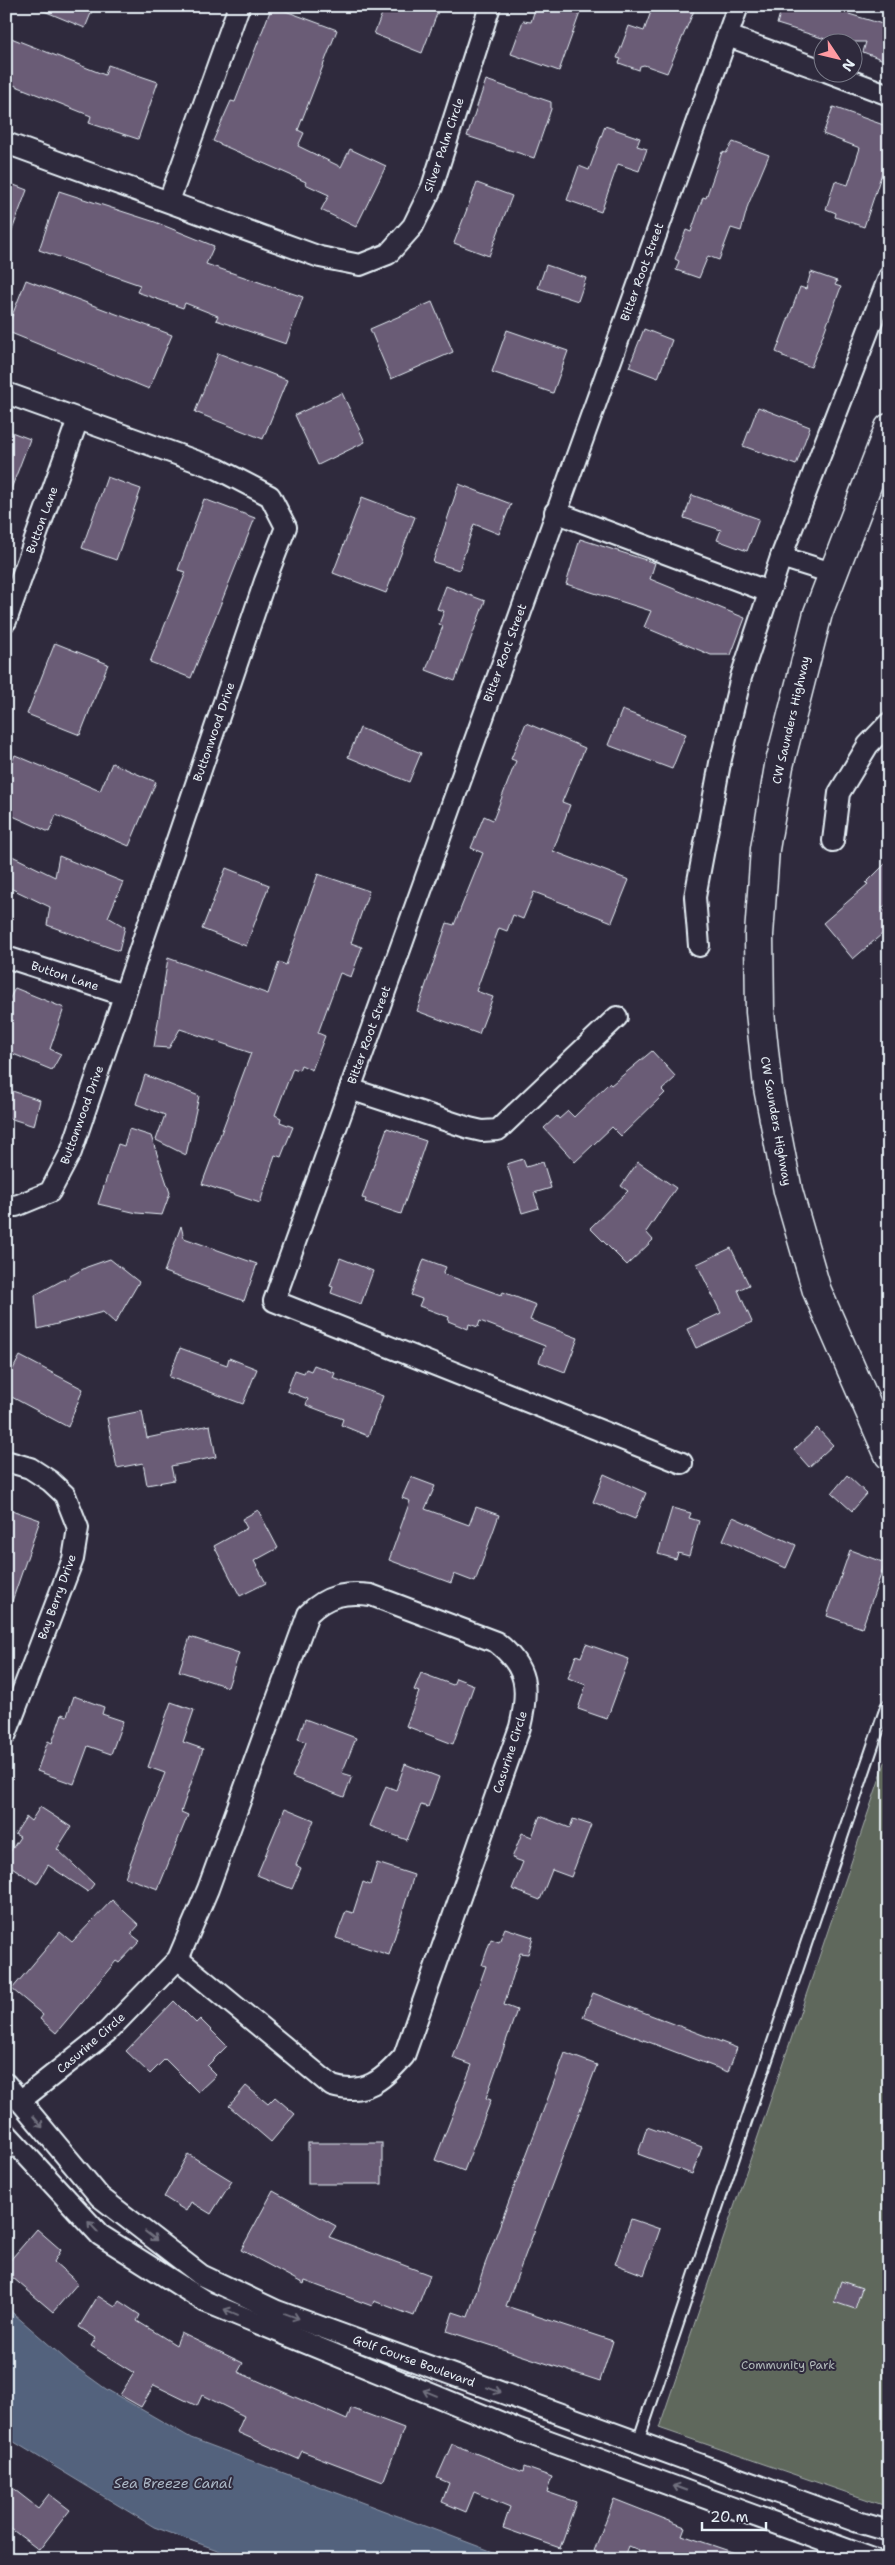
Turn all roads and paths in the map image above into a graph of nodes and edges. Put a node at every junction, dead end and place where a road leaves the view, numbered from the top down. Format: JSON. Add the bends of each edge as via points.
{"nodes":[{"id":1,"x":239,"y":6,"type":"edge"},
{"id":2,"x":490,"y":6,"type":"edge"},
{"id":3,"x":738,"y":6,"type":"edge"},
{"id":4,"x":728,"y":36,"type":"junction"},
{"id":5,"x":812,"y":66,"type":"edge"},
{"id":6,"x":855,"y":82,"type":"edge"},
{"id":7,"x":889,"y":95,"type":"edge"},
{"id":8,"x":6,"y":143,"type":"edge"},
{"id":9,"x":169,"y":201,"type":"junction"},
{"id":10,"x":889,"y":277,"type":"edge"},
{"id":11,"x":6,"y":393,"type":"edge"},
{"id":12,"x":78,"y":419,"type":"junction"},
{"id":13,"x":889,"y":428,"type":"edge"},
{"id":14,"x":555,"y":512,"type":"junction"},
{"id":15,"x":782,"y":557,"type":"junction"},
{"id":16,"x":832,"y":573,"type":"junction"},
{"id":17,"x":769,"y":592,"type":"junction"},
{"id":18,"x":6,"y":621,"type":"edge"},
{"id":19,"x":889,"y":723,"type":"edge"},
{"id":20,"x":833,"y":841,"type":"dead end"},
{"id":21,"x":699,"y":946,"type":"dead end"},
{"id":22,"x":6,"y":957,"type":"edge"},
{"id":23,"x":124,"y":996,"type":"junction"},
{"id":24,"x":617,"y":1017,"type":"dead end"},
{"id":25,"x":350,"y":1089,"type":"junction"},
{"id":26,"x":6,"y":1205,"type":"edge"},
{"id":27,"x":889,"y":1455,"type":"edge"},
{"id":28,"x":6,"y":1461,"type":"edge"},
{"id":29,"x":682,"y":1463,"type":"dead end"},
{"id":30,"x":889,"y":1707,"type":"edge"},
{"id":31,"x":6,"y":1734,"type":"edge"},
{"id":32,"x":178,"y":1959,"type":"junction"},
{"id":33,"x":6,"y":2084,"type":"edge"},
{"id":34,"x":20,"y":2101,"type":"junction"},
{"id":35,"x":6,"y":2133,"type":"edge"},
{"id":36,"x":638,"y":2442,"type":"junction"},
{"id":37,"x":889,"y":2531,"type":"edge"},
{"id":38,"x":874,"y":2559,"type":"edge"}],
"edges":[{"from":1,"to":9,"type":"street"},
{"from":2,"to":9,"type":"street","name":"Silver Palm Circle","via":[[432,187],[413,226],[388,254],[360,265],[320,257]]},
{"from":3,"to":4,"type":"street","name":"Bitter Root Street"},
{"from":4,"to":5,"type":"street"},
{"from":4,"to":14,"type":"street","name":"Bitter Root Street"},
{"from":6,"to":7,"type":"street"},
{"from":8,"to":9,"type":"street","name":"Silver Palm Circle"},
{"from":10,"to":15,"type":"street"},
{"from":11,"to":12,"type":"street","name":"Buttonwood Drive"},
{"from":12,"to":18,"type":"street","name":"Button Lane"},
{"from":12,"to":23,"type":"street","name":"Buttonwood Drive","via":[[218,469],[270,496],[286,527]]},
{"from":13,"to":16,"type":"main road","name":"CW Saunders Highway"},
{"from":14,"to":17,"type":"street"},
{"from":14,"to":25,"type":"street","name":"Bitter Root Street"},
{"from":15,"to":16,"type":"street"},
{"from":15,"to":17,"type":"street"},
{"from":16,"to":27,"type":"main road","name":"CW Saunders Highway","via":[[818,613],[778,766],[765,859],[759,935],[760,1012],[768,1088],[788,1192],[817,1291]]},
{"from":17,"to":21,"type":"street","via":[[741,678],[711,807],[695,898]]},
{"from":19,"to":20,"type":"street","via":[[868,745],[839,793]]},
{"from":22,"to":23,"type":"street","name":"Button Lane"},
{"from":23,"to":26,"type":"street","name":"Buttonwood Drive","via":[[71,1152],[50,1192],[16,1206]]},
{"from":24,"to":25,"type":"street","via":[[498,1130],[468,1128]]},
{"from":25,"to":29,"type":"street","name":"Bitter Root Street","via":[[274,1301]]},
{"from":28,"to":31,"type":"street","name":"Bay Berry Drive","via":[[30,1468],[50,1481],[65,1495],[78,1528],[73,1559]]},
{"from":30,"to":36,"type":"lane","via":[[886,1707]]},
{"from":32,"to":32,"type":"street","name":"Casurine Circle","via":[[332,2086],[347,2091],[361,2089],[388,2075],[404,2056],[520,1727],[525,1707],[521,1666],[510,1652],[496,1642],[371,1595],[349,1593],[325,1598],[316,1606],[308,1614],[208,1889]]},
{"from":32,"to":34,"type":"street","name":"Casurine Circle","via":[[107,2032]]},
{"from":33,"to":34,"type":"street","name":"Golf Course Boulevard"},
{"from":34,"to":36,"type":"street","name":"Golf Course Boulevard","one_way":true,"via":[[100,2197],[201,2275],[277,2311]]},
{"from":38,"to":35,"type":"street","name":"Golf Course Boulevard","one_way":true,"via":[[519,2430],[206,2302],[100,2235]]},
{"from":36,"to":37,"type":"street","name":"Golf Course Boulevard"}]}
